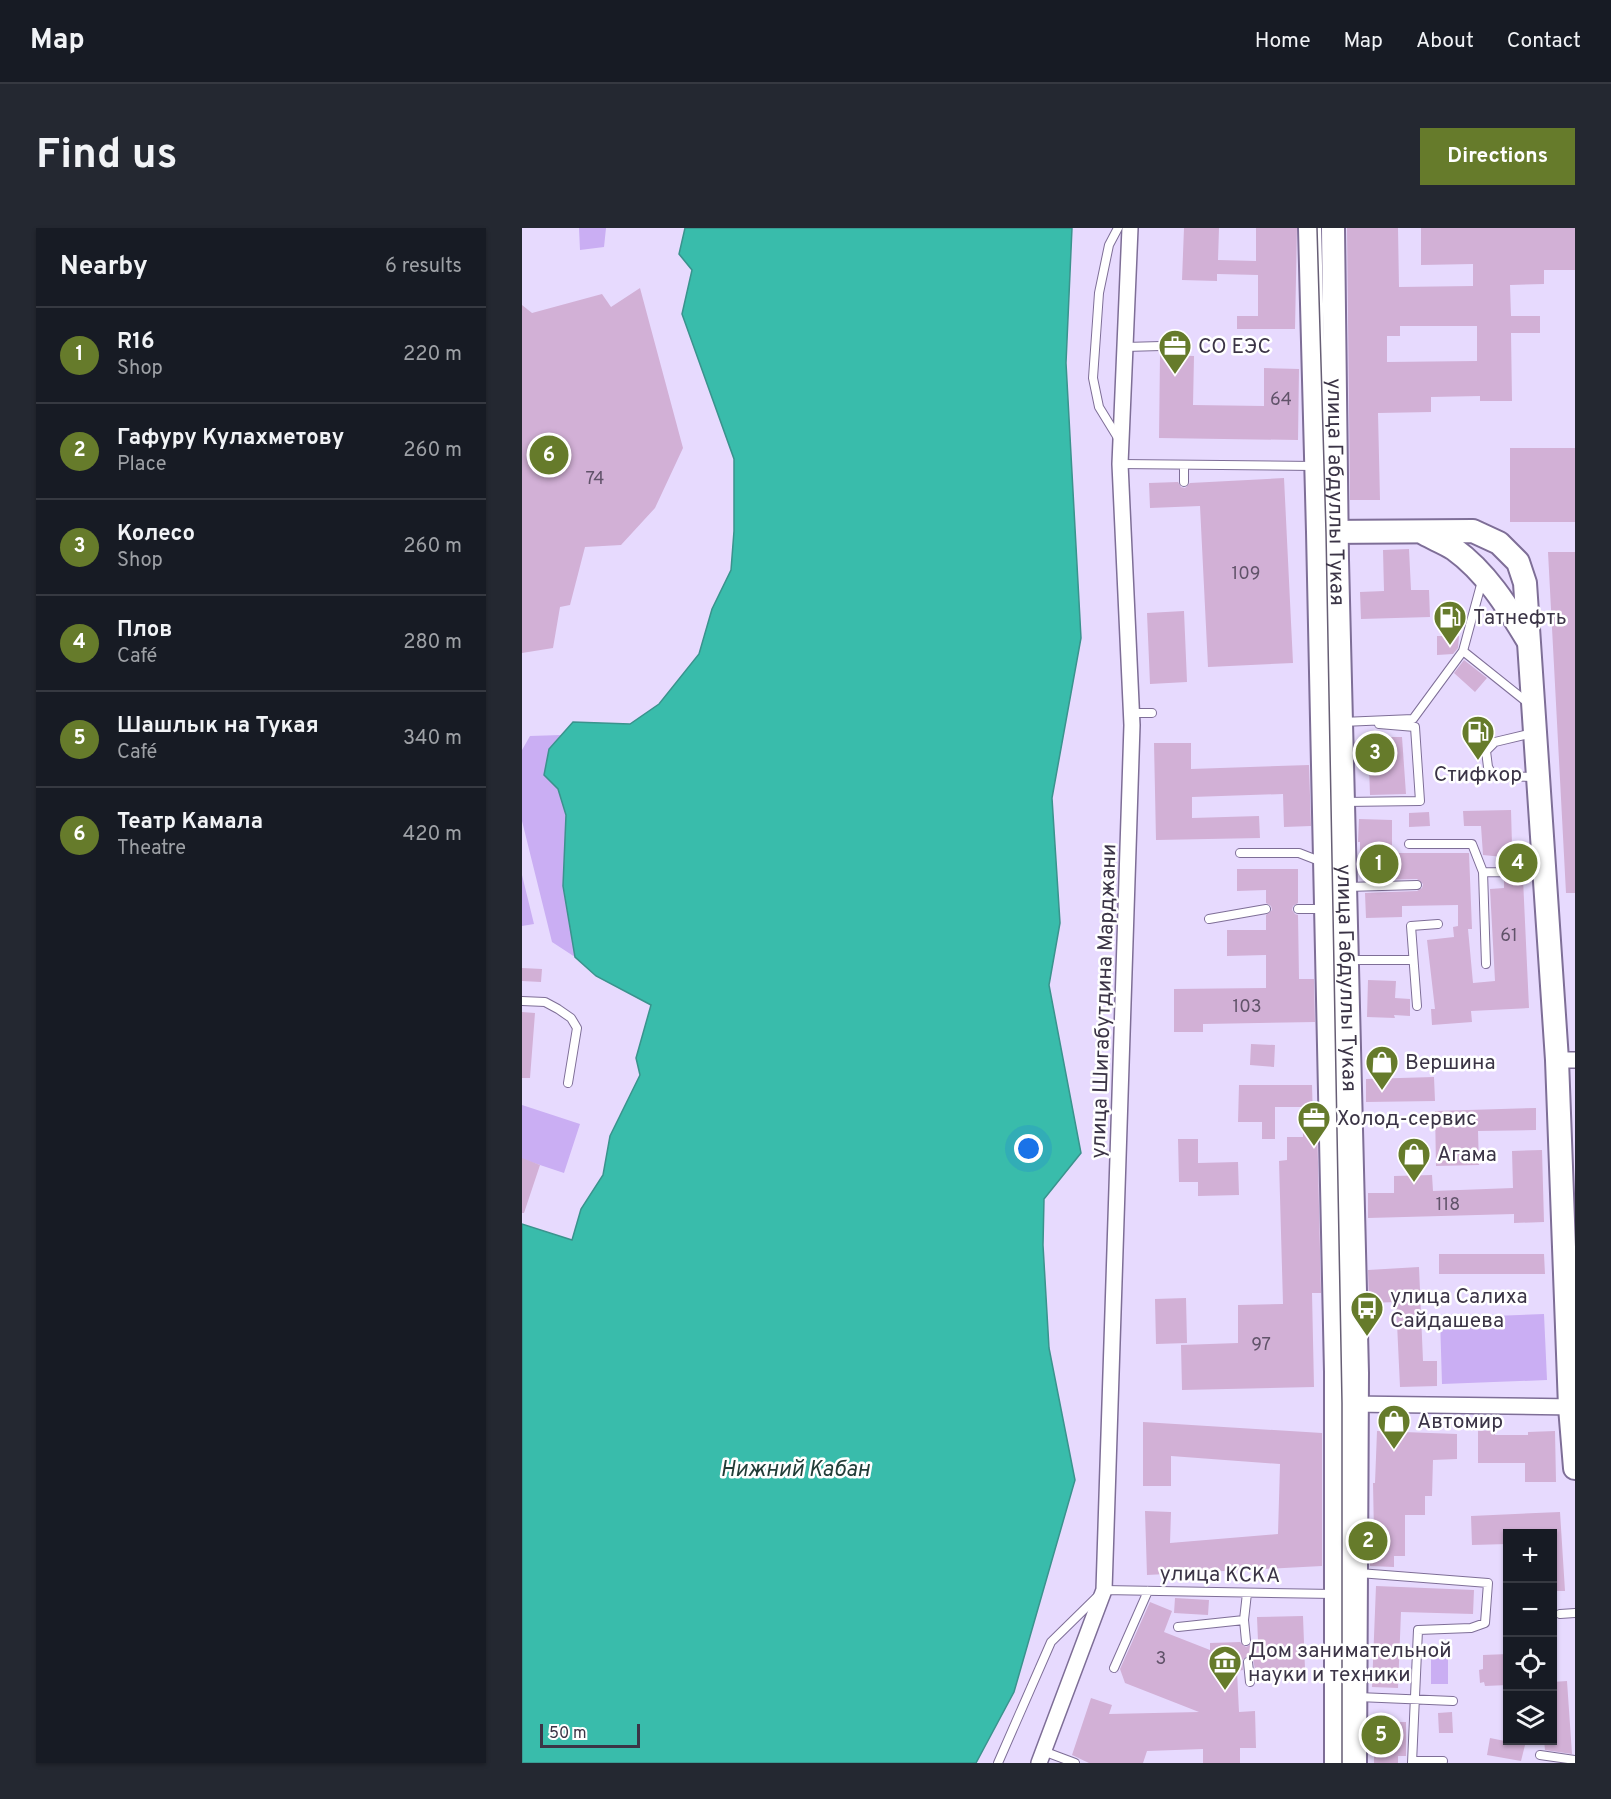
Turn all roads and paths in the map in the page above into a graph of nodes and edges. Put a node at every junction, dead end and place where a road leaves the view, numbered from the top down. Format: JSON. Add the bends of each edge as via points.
{"nodes":[{"id":1,"x":1118,"y":228,"type":"edge"},
{"id":2,"x":1130,"y":228,"type":"edge"},
{"id":3,"x":1310,"y":228,"type":"edge"},
{"id":4,"x":1333,"y":228,"type":"edge"},
{"id":5,"x":1161,"y":346,"type":"dead end"},
{"id":6,"x":1125,"y":347,"type":"junction"},
{"id":7,"x":1121,"y":441,"type":"junction"},
{"id":8,"x":1120,"y":464,"type":"junction"},
{"id":9,"x":1184,"y":465,"type":"junction"},
{"id":10,"x":1316,"y":466,"type":"junction"},
{"id":11,"x":1184,"y":482,"type":"dead end"},
{"id":12,"x":1328,"y":531,"type":"junction"},
{"id":13,"x":1422,"y":532,"type":"junction"},
{"id":14,"x":1483,"y":575,"type":"junction"},
{"id":15,"x":1528,"y":640,"type":"junction"},
{"id":16,"x":1463,"y":651,"type":"junction"},
{"id":17,"x":1533,"y":707,"type":"junction"},
{"id":18,"x":1131,"y":713,"type":"junction"},
{"id":19,"x":1152,"y":713,"type":"dead end"},
{"id":20,"x":1346,"y":721,"type":"junction"},
{"id":21,"x":1535,"y":732,"type":"junction"},
{"id":22,"x":1538,"y":777,"type":"junction"},
{"id":23,"x":1342,"y":802,"type":"junction"},
{"id":24,"x":1409,"y":844,"type":"dead end"},
{"id":25,"x":1240,"y":853,"type":"dead end"},
{"id":26,"x":1324,"y":860,"type":"junction"},
{"id":27,"x":1483,"y":872,"type":"junction"},
{"id":28,"x":1544,"y":873,"type":"junction"},
{"id":29,"x":1417,"y":885,"type":"dead end"},
{"id":30,"x":1345,"y":887,"type":"junction"},
{"id":31,"x":1266,"y":909,"type":"dead end"},
{"id":32,"x":1298,"y":909,"type":"dead end"},
{"id":33,"x":1326,"y":909,"type":"junction"},
{"id":34,"x":1209,"y":919,"type":"dead end"},
{"id":35,"x":1438,"y":924,"type":"dead end"},
{"id":36,"x":1347,"y":960,"type":"junction"},
{"id":37,"x":1413,"y":960,"type":"junction"},
{"id":38,"x":1486,"y":964,"type":"dead end"},
{"id":39,"x":522,"y":1001,"type":"edge"},
{"id":40,"x":1417,"y":1006,"type":"dead end"},
{"id":41,"x":1566,"y":1060,"type":"edge"},
{"id":42,"x":568,"y":1083,"type":"dead end"},
{"id":43,"x":1571,"y":1322,"type":"edge"},
{"id":44,"x":1346,"y":1404,"type":"junction"},
{"id":45,"x":1572,"y":1407,"type":"edge"},
{"id":46,"x":1575,"y":1468,"type":"edge"},
{"id":47,"x":1356,"y":1572,"type":"junction"},
{"id":48,"x":1104,"y":1590,"type":"junction"},
{"id":49,"x":1148,"y":1591,"type":"junction"},
{"id":50,"x":1247,"y":1593,"type":"junction"},
{"id":51,"x":1336,"y":1594,"type":"junction"},
{"id":52,"x":1575,"y":1613,"type":"edge"},
{"id":53,"x":1560,"y":1614,"type":"dead end"},
{"id":54,"x":1244,"y":1620,"type":"junction"},
{"id":55,"x":1178,"y":1627,"type":"dead end"},
{"id":56,"x":1246,"y":1641,"type":"dead end"},
{"id":57,"x":1248,"y":1662,"type":"dead end"},
{"id":58,"x":1114,"y":1668,"type":"dead end"},
{"id":59,"x":1250,"y":1682,"type":"dead end"},
{"id":60,"x":1355,"y":1697,"type":"junction"},
{"id":61,"x":1414,"y":1700,"type":"junction"},
{"id":62,"x":1453,"y":1701,"type":"dead end"},
{"id":63,"x":1540,"y":1755,"type":"dead end"},
{"id":64,"x":1041,"y":1757,"type":"edge"},
{"id":65,"x":1575,"y":1760,"type":"edge"},
{"id":66,"x":1443,"y":1761,"type":"dead end"},
{"id":67,"x":1412,"y":1762,"type":"edge"},
{"id":68,"x":998,"y":1763,"type":"edge"},
{"id":69,"x":1075,"y":1763,"type":"edge"},
{"id":70,"x":1336,"y":1763,"type":"edge"},
{"id":71,"x":1355,"y":1763,"type":"edge"}],
"edges":[{"from":1,"to":7,"type":"lane","via":[[1109,245],[1099,293],[1093,378],[1099,407]]},
{"from":2,"to":6,"type":"street","name":"улица Шигабутдина Марджани"},
{"from":3,"to":10,"type":"main road","name":"улица Габдуллы Тукая"},
{"from":4,"to":12,"type":"main road","name":"улица Габдуллы Тукая"},
{"from":5,"to":6,"type":"lane"},
{"from":6,"to":7,"type":"street","name":"улица Шигабутдина Марджани"},
{"from":7,"to":8,"type":"street","name":"улица Шигабутдина Марджани"},
{"from":8,"to":9,"type":"lane"},
{"from":8,"to":18,"type":"street","name":"улица Шигабутдина Марджани"},
{"from":9,"to":10,"type":"lane"},
{"from":9,"to":11,"type":"lane"},
{"from":10,"to":12,"type":"main road","name":"улица Габдуллы Тукая"},
{"from":12,"to":13,"type":"main road"},
{"from":12,"to":20,"type":"main road","name":"улица Габдуллы Тукая"},
{"from":12,"to":26,"type":"main road","name":"улица Габдуллы Тукая"},
{"from":13,"to":14,"type":"main road","via":[[1454,550]]},
{"from":13,"to":15,"type":"main road","via":[[1473,531],[1499,543],[1518,562],[1525,583]]},
{"from":14,"to":15,"type":"main road"},
{"from":14,"to":16,"type":"lane"},
{"from":15,"to":17,"type":"main road"},
{"from":16,"to":17,"type":"lane"},
{"from":16,"to":20,"type":"lane","via":[[1413,719]]},
{"from":17,"to":21,"type":"main road"},
{"from":18,"to":19,"type":"lane"},
{"from":18,"to":48,"type":"street","name":"улица Шигабутдина Марджани"},
{"from":20,"to":23,"type":"main road","name":"улица Габдуллы Тукая"},
{"from":20,"to":23,"type":"lane","via":[[1415,727],[1420,801]]},
{"from":21,"to":22,"type":"main road"},
{"from":21,"to":22,"type":"lane","via":[[1495,742],[1486,751],[1493,776]]},
{"from":22,"to":28,"type":"main road"},
{"from":23,"to":30,"type":"main road","name":"улица Габдуллы Тукая"},
{"from":24,"to":27,"type":"lane","via":[[1472,844]]},
{"from":25,"to":26,"type":"lane","via":[[1299,853]]},
{"from":26,"to":33,"type":"main road","name":"улица Габдуллы Тукая"},
{"from":27,"to":28,"type":"lane"},
{"from":27,"to":38,"type":"lane"},
{"from":28,"to":41,"type":"main road"},
{"from":29,"to":30,"type":"lane"},
{"from":30,"to":36,"type":"main road","name":"улица Габдуллы Тукая"},
{"from":31,"to":34,"type":"lane"},
{"from":32,"to":33,"type":"lane"},
{"from":33,"to":44,"type":"main road","name":"улица Габдуллы Тукая"},
{"from":35,"to":37,"type":"lane","via":[[1411,926]]},
{"from":36,"to":37,"type":"lane"},
{"from":36,"to":44,"type":"main road","name":"улица Габдуллы Тукая"},
{"from":37,"to":40,"type":"lane"},
{"from":39,"to":42,"type":"lane","via":[[545,1002],[571,1018],[577,1028]]},
{"from":41,"to":43,"type":"main road"},
{"from":43,"to":45,"type":"main road"},
{"from":44,"to":45,"type":"street"},
{"from":44,"to":47,"type":"main road","name":"улица Габдуллы Тукая"},
{"from":44,"to":51,"type":"main road","name":"улица Габдуллы Тукая"},
{"from":45,"to":46,"type":"main road"},
{"from":47,"to":60,"type":"main road","name":"улица Габдуллы Тукая"},
{"from":47,"to":61,"type":"lane","via":[[1488,1583],[1485,1623],[1471,1628],[1418,1630]]},
{"from":48,"to":49,"type":"lane","name":"улица КСКА"},
{"from":48,"to":64,"type":"street","name":"улица Шигабутдина Марджани"},
{"from":48,"to":68,"type":"lane","via":[[1051,1642]]},
{"from":49,"to":50,"type":"lane","name":"улица КСКА"},
{"from":49,"to":58,"type":"lane"},
{"from":50,"to":51,"type":"lane","name":"улица КСКА"},
{"from":50,"to":54,"type":"lane"},
{"from":51,"to":70,"type":"main road","name":"улица Габдуллы Тукая"},
{"from":52,"to":53,"type":"lane"},
{"from":54,"to":55,"type":"lane"},
{"from":54,"to":56,"type":"lane"},
{"from":57,"to":59,"type":"lane"},
{"from":60,"to":61,"type":"lane"},
{"from":60,"to":71,"type":"main road","name":"улица Габдуллы Тукая"},
{"from":61,"to":62,"type":"lane"},
{"from":61,"to":67,"type":"lane"},
{"from":63,"to":65,"type":"lane"},
{"from":64,"to":69,"type":"lane"},
{"from":66,"to":67,"type":"lane"}]}
